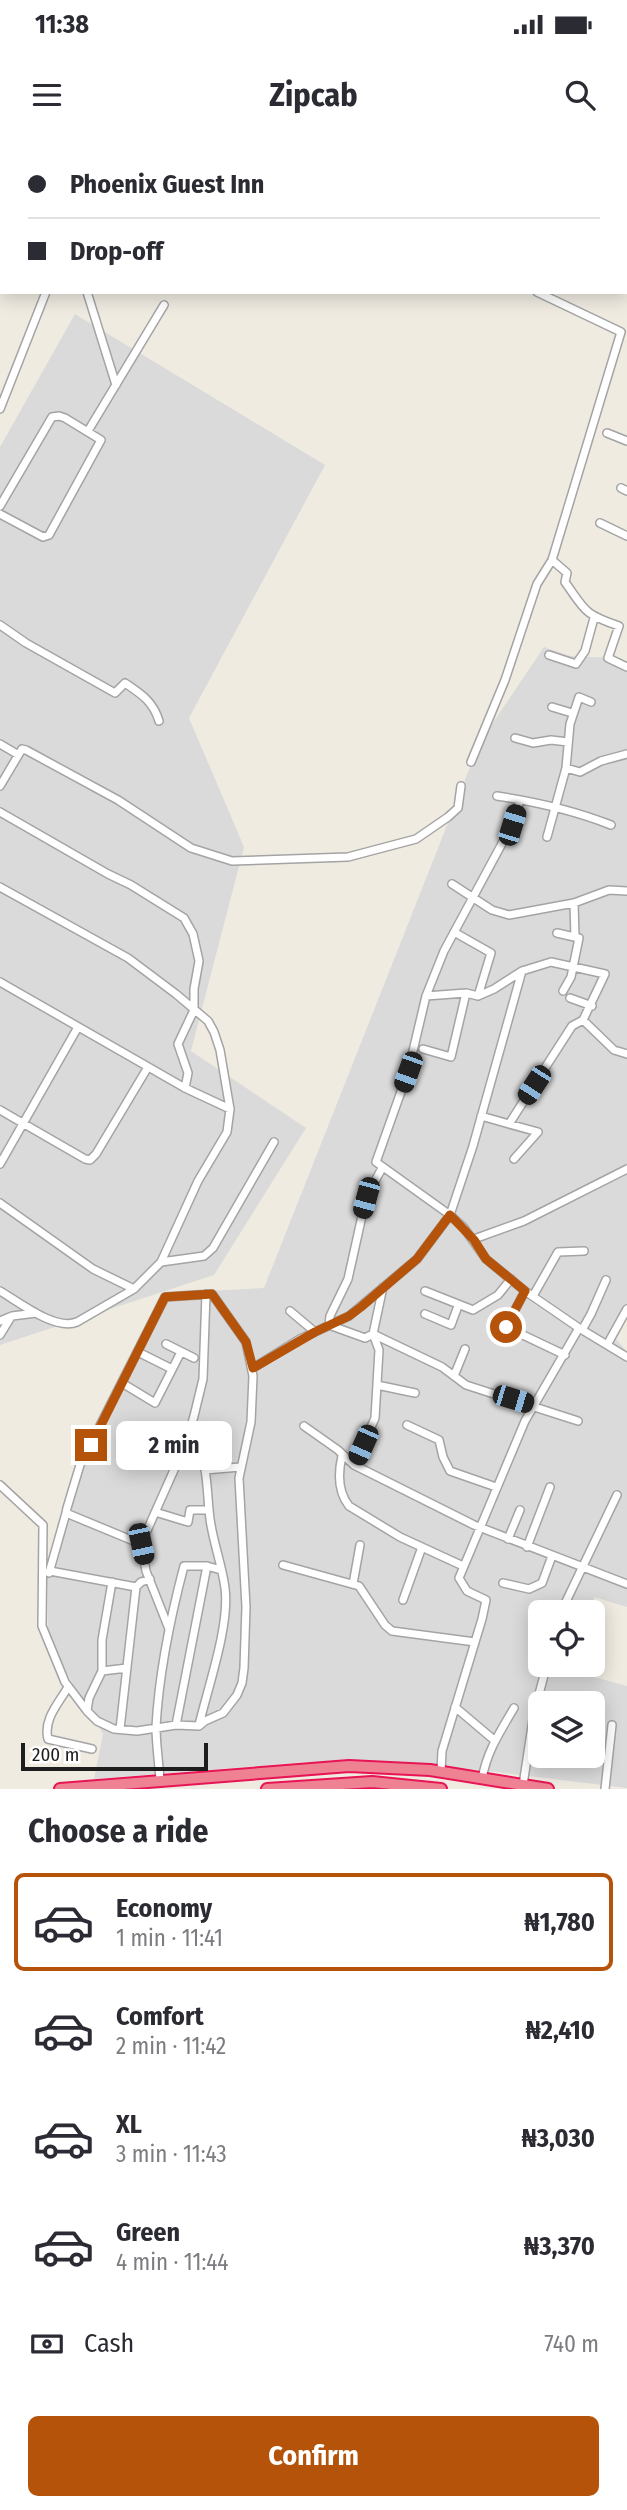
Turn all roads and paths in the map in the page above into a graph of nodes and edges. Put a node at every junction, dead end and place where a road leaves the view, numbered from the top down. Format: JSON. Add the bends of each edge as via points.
{"nodes":[{"id":1,"x":46,"y":294,"type":"edge"},
{"id":2,"x":88,"y":294,"type":"edge"},
{"id":3,"x":541,"y":294,"type":"edge"},
{"id":4,"x":164,"y":305,"type":"dead end"},
{"id":5,"x":116,"y":385,"type":"junction"},
{"id":6,"x":0,"y":409,"type":"edge"},
{"id":7,"x":88,"y":431,"type":"junction"},
{"id":8,"x":607,"y":433,"type":"dead end"},
{"id":9,"x":627,"y":441,"type":"edge"},
{"id":10,"x":0,"y":506,"type":"edge"},
{"id":11,"x":0,"y":513,"type":"edge"},
{"id":12,"x":600,"y":523,"type":"dead end"},
{"id":13,"x":627,"y":536,"type":"edge"},
{"id":14,"x":552,"y":561,"type":"junction"},
{"id":15,"x":594,"y":618,"type":"junction"},
{"id":16,"x":0,"y":625,"type":"edge"},
{"id":17,"x":619,"y":626,"type":"junction"},
{"id":18,"x":627,"y":631,"type":"edge"},
{"id":19,"x":549,"y":655,"type":"dead end"},
{"id":20,"x":627,"y":667,"type":"edge"},
{"id":21,"x":591,"y":702,"type":"dead end"},
{"id":22,"x":552,"y":707,"type":"dead end"},
{"id":23,"x":572,"y":713,"type":"junction"},
{"id":24,"x":159,"y":721,"type":"dead end"},
{"id":25,"x":515,"y":737,"type":"dead end"},
{"id":26,"x":568,"y":742,"type":"junction"},
{"id":27,"x":0,"y":744,"type":"edge"},
{"id":28,"x":17,"y":754,"type":"junction"},
{"id":29,"x":627,"y":754,"type":"edge"},
{"id":30,"x":471,"y":762,"type":"dead end"},
{"id":31,"x":566,"y":768,"type":"junction"},
{"id":32,"x":0,"y":786,"type":"edge"},
{"id":33,"x":461,"y":786,"type":"dead end"},
{"id":34,"x":497,"y":796,"type":"dead end"},
{"id":35,"x":520,"y":800,"type":"junction"},
{"id":36,"x":555,"y":806,"type":"junction"},
{"id":37,"x":0,"y":812,"type":"edge"},
{"id":38,"x":611,"y":825,"type":"dead end"},
{"id":39,"x":547,"y":837,"type":"dead end"},
{"id":40,"x":452,"y":884,"type":"dead end"},
{"id":41,"x":0,"y":887,"type":"edge"},
{"id":42,"x":627,"y":891,"type":"edge"},
{"id":43,"x":472,"y":899,"type":"junction"},
{"id":44,"x":574,"y":903,"type":"junction"},
{"id":45,"x":454,"y":932,"type":"junction"},
{"id":46,"x":557,"y":933,"type":"dead end"},
{"id":47,"x":575,"y":937,"type":"junction"},
{"id":48,"x":573,"y":967,"type":"junction"},
{"id":49,"x":522,"y":971,"type":"junction"},
{"id":50,"x":0,"y":982,"type":"edge"},
{"id":51,"x":563,"y":991,"type":"dead end"},
{"id":52,"x":466,"y":993,"type":"junction"},
{"id":53,"x":426,"y":996,"type":"junction"},
{"id":54,"x":478,"y":996,"type":"junction"},
{"id":55,"x":570,"y":998,"type":"dead end"},
{"id":56,"x":592,"y":1006,"type":"junction"},
{"id":57,"x":194,"y":1010,"type":"junction"},
{"id":58,"x":583,"y":1020,"type":"junction"},
{"id":59,"x":78,"y":1027,"type":"junction"},
{"id":60,"x":423,"y":1049,"type":"dead end"},
{"id":61,"x":627,"y":1054,"type":"edge"},
{"id":62,"x":148,"y":1067,"type":"junction"},
{"id":63,"x":185,"y":1088,"type":"junction"},
{"id":64,"x":230,"y":1109,"type":"junction"},
{"id":65,"x":0,"y":1110,"type":"edge"},
{"id":66,"x":481,"y":1116,"type":"junction"},
{"id":67,"x":23,"y":1123,"type":"junction"},
{"id":68,"x":509,"y":1124,"type":"junction"},
{"id":69,"x":274,"y":1142,"type":"dead end"},
{"id":70,"x":514,"y":1159,"type":"dead end"},
{"id":71,"x":0,"y":1164,"type":"edge"},
{"id":72,"x":382,"y":1168,"type":"junction"},
{"id":73,"x":627,"y":1169,"type":"edge"},
{"id":74,"x":0,"y":1203,"type":"edge"},
{"id":75,"x":450,"y":1215,"type":"junction"},
{"id":76,"x":474,"y":1240,"type":"junction"},
{"id":77,"x":584,"y":1251,"type":"dead end"},
{"id":78,"x":161,"y":1262,"type":"junction"},
{"id":79,"x":511,"y":1279,"type":"junction"},
{"id":80,"x":606,"y":1280,"type":"dead end"},
{"id":81,"x":383,"y":1287,"type":"junction"},
{"id":82,"x":134,"y":1289,"type":"junction"},
{"id":83,"x":0,"y":1291,"type":"edge"},
{"id":84,"x":425,"y":1292,"type":"dead end"},
{"id":85,"x":529,"y":1293,"type":"junction"},
{"id":86,"x":206,"y":1294,"type":"junction"},
{"id":87,"x":458,"y":1306,"type":"junction"},
{"id":88,"x":627,"y":1309,"type":"edge"},
{"id":89,"x":290,"y":1311,"type":"dead end"},
{"id":90,"x":37,"y":1313,"type":"junction"},
{"id":91,"x":425,"y":1314,"type":"dead end"},
{"id":92,"x":12,"y":1316,"type":"junction"},
{"id":93,"x":0,"y":1321,"type":"edge"},
{"id":94,"x":329,"y":1325,"type":"junction"},
{"id":95,"x":581,"y":1329,"type":"junction"},
{"id":96,"x":315,"y":1332,"type":"junction"},
{"id":97,"x":373,"y":1334,"type":"junction"},
{"id":98,"x":0,"y":1335,"type":"edge"},
{"id":99,"x":166,"y":1344,"type":"dead end"},
{"id":100,"x":607,"y":1345,"type":"junction"},
{"id":101,"x":465,"y":1349,"type":"dead end"},
{"id":102,"x":138,"y":1352,"type":"junction"},
{"id":103,"x":181,"y":1352,"type":"junction"},
{"id":104,"x":565,"y":1355,"type":"junction"},
{"id":105,"x":627,"y":1357,"type":"edge"},
{"id":106,"x":194,"y":1358,"type":"dead end"},
{"id":107,"x":253,"y":1368,"type":"junction"},
{"id":108,"x":172,"y":1369,"type":"junction"},
{"id":109,"x":454,"y":1376,"type":"junction"},
{"id":110,"x":122,"y":1383,"type":"junction"},
{"id":111,"x":377,"y":1385,"type":"junction"},
{"id":112,"x":415,"y":1393,"type":"dead end"},
{"id":113,"x":533,"y":1405,"type":"junction"},
{"id":114,"x":578,"y":1421,"type":"dead end"},
{"id":115,"x":407,"y":1425,"type":"dead end"},
{"id":116,"x":304,"y":1426,"type":"dead end"},
{"id":117,"x":186,"y":1443,"type":"junction"},
{"id":118,"x":342,"y":1456,"type":"junction"},
{"id":119,"x":354,"y":1465,"type":"junction"},
{"id":120,"x":240,"y":1467,"type":"junction"},
{"id":121,"x":205,"y":1470,"type":"junction"},
{"id":122,"x":0,"y":1485,"type":"edge"},
{"id":123,"x":496,"y":1487,"type":"junction"},
{"id":124,"x":550,"y":1487,"type":"dead end"},
{"id":125,"x":617,"y":1495,"type":"dead end"},
{"id":126,"x":209,"y":1510,"type":"junction"},
{"id":127,"x":520,"y":1510,"type":"dead end"},
{"id":128,"x":155,"y":1512,"type":"junction"},
{"id":129,"x":66,"y":1513,"type":"junction"},
{"id":130,"x":480,"y":1527,"type":"junction"},
{"id":131,"x":508,"y":1539,"type":"junction"},
{"id":132,"x":141,"y":1544,"type":"junction"},
{"id":133,"x":360,"y":1545,"type":"dead end"},
{"id":134,"x":422,"y":1547,"type":"junction"},
{"id":135,"x":527,"y":1547,"type":"junction"},
{"id":136,"x":552,"y":1556,"type":"junction"},
{"id":137,"x":283,"y":1565,"type":"dead end"},
{"id":138,"x":207,"y":1566,"type":"junction"},
{"id":139,"x":463,"y":1566,"type":"junction"},
{"id":140,"x":582,"y":1568,"type":"junction"},
{"id":141,"x":221,"y":1570,"type":"junction"},
{"id":142,"x":50,"y":1571,"type":"junction"},
{"id":143,"x":150,"y":1579,"type":"junction"},
{"id":144,"x":112,"y":1582,"type":"junction"},
{"id":145,"x":503,"y":1583,"type":"dead end"},
{"id":146,"x":353,"y":1584,"type":"junction"},
{"id":147,"x":627,"y":1584,"type":"edge"},
{"id":148,"x":136,"y":1587,"type":"junction"},
{"id":149,"x":43,"y":1590,"type":"junction"},
{"id":150,"x":403,"y":1600,"type":"dead end"},
{"id":151,"x":567,"y":1600,"type":"edge"},
{"id":152,"x":169,"y":1629,"type":"junction"},
{"id":153,"x":475,"y":1642,"type":"junction"},
{"id":154,"x":127,"y":1668,"type":"junction"},
{"id":155,"x":102,"y":1671,"type":"junction"},
{"id":156,"x":544,"y":1677,"type":"edge"},
{"id":157,"x":68,"y":1686,"type":"junction"},
{"id":158,"x":455,"y":1707,"type":"junction"},
{"id":159,"x":514,"y":1708,"type":"dead end"},
{"id":160,"x":87,"y":1711,"type":"junction"},
{"id":161,"x":176,"y":1725,"type":"junction"},
{"id":162,"x":199,"y":1726,"type":"junction"},
{"id":163,"x":612,"y":1726,"type":"dead end"},
{"id":164,"x":120,"y":1729,"type":"junction"},
{"id":165,"x":156,"y":1729,"type":"junction"},
{"id":166,"x":494,"y":1740,"type":"junction"},
{"id":167,"x":92,"y":1749,"type":"dead end"},
{"id":168,"x":441,"y":1772,"type":"junction"},
{"id":169,"x":482,"y":1779,"type":"junction"},
{"id":170,"x":160,"y":1781,"type":"junction"},
{"id":171,"x":523,"y":1785,"type":"junction"},
{"id":172,"x":60,"y":1789,"type":"edge"},
{"id":173,"x":267,"y":1789,"type":"edge"},
{"id":174,"x":442,"y":1789,"type":"edge"},
{"id":175,"x":548,"y":1789,"type":"edge"},
{"id":176,"x":605,"y":1789,"type":"edge"}],
"edges":[{"from":1,"to":6,"type":"street"},
{"from":2,"to":5,"type":"street"},
{"from":3,"to":14,"type":"street","via":[[621,332]]},
{"from":4,"to":5,"type":"street"},
{"from":5,"to":7,"type":"street"},
{"from":7,"to":10,"type":"street","via":[[52,416]]},
{"from":7,"to":11,"type":"street","via":[[101,440],[49,536]]},
{"from":8,"to":9,"type":"street"},
{"from":12,"to":13,"type":"street"},
{"from":14,"to":15,"type":"street","via":[[568,573],[565,582],[583,610]]},
{"from":14,"to":30,"type":"street","via":[[537,584]]},
{"from":15,"to":17,"type":"street"},
{"from":15,"to":19,"type":"street","via":[[585,651],[576,663]]},
{"from":16,"to":24,"type":"street","via":[[115,693],[125,683],[146,697]]},
{"from":17,"to":18,"type":"street"},
{"from":17,"to":20,"type":"street","via":[[607,658]]},
{"from":21,"to":23,"type":"street","via":[[579,696]]},
{"from":22,"to":23,"type":"street"},
{"from":23,"to":26,"type":"street"},
{"from":25,"to":26,"type":"street","via":[[533,743]]},
{"from":26,"to":31,"type":"street"},
{"from":27,"to":28,"type":"street"},
{"from":28,"to":32,"type":"street"},
{"from":28,"to":33,"type":"street","via":[[26,750],[118,800],[191,848],[232,861],[348,856],[416,839],[458,808]]},
{"from":29,"to":31,"type":"street","via":[[580,772]]},
{"from":31,"to":36,"type":"street"},
{"from":34,"to":35,"type":"street"},
{"from":35,"to":36,"type":"street"},
{"from":35,"to":43,"type":"street","via":[[512,825]]},
{"from":36,"to":38,"type":"street"},
{"from":36,"to":39,"type":"street"},
{"from":37,"to":57,"type":"street","via":[[184,918],[199,961]]},
{"from":40,"to":43,"type":"street"},
{"from":41,"to":57,"type":"street","via":[[128,958]]},
{"from":42,"to":44,"type":"street","via":[[608,890]]},
{"from":43,"to":44,"type":"street","via":[[509,915]]},
{"from":43,"to":45,"type":"street"},
{"from":44,"to":47,"type":"street"},
{"from":45,"to":53,"type":"street"},
{"from":45,"to":54,"type":"street","via":[[491,953]]},
{"from":46,"to":47,"type":"street"},
{"from":47,"to":48,"type":"street","via":[[579,938]]},
{"from":48,"to":49,"type":"street","via":[[551,962]]},
{"from":48,"to":51,"type":"street"},
{"from":48,"to":56,"type":"street","via":[[605,974]]},
{"from":49,"to":54,"type":"street"},
{"from":49,"to":66,"type":"street"},
{"from":50,"to":59,"type":"street"},
{"from":52,"to":53,"type":"street"},
{"from":52,"to":54,"type":"street"},
{"from":52,"to":60,"type":"street","via":[[451,1057]]},
{"from":53,"to":72,"type":"street","via":[[408,1072],[376,1162]]},
{"from":55,"to":56,"type":"street"},
{"from":56,"to":58,"type":"street"},
{"from":57,"to":63,"type":"street","via":[[178,1044],[188,1073]]},
{"from":57,"to":64,"type":"street","via":[[214,1031]]},
{"from":58,"to":61,"type":"street","via":[[614,1050]]},
{"from":58,"to":68,"type":"street","via":[[572,1026]]},
{"from":59,"to":62,"type":"street"},
{"from":59,"to":67,"type":"street"},
{"from":62,"to":63,"type":"street"},
{"from":62,"to":67,"type":"street","via":[[90,1160]]},
{"from":63,"to":64,"type":"street"},
{"from":64,"to":78,"type":"street","via":[[227,1132],[198,1181]]},
{"from":65,"to":67,"type":"street"},
{"from":66,"to":68,"type":"street"},
{"from":66,"to":75,"type":"street"},
{"from":67,"to":71,"type":"street"},
{"from":68,"to":70,"type":"street","via":[[538,1132]]},
{"from":69,"to":78,"type":"street","via":[[214,1248],[204,1256]]},
{"from":72,"to":75,"type":"street"},
{"from":72,"to":94,"type":"street","via":[[366,1198],[348,1279]]},
{"from":73,"to":76,"type":"street","via":[[524,1221]]},
{"from":74,"to":82,"type":"street","via":[[93,1269]]},
{"from":75,"to":76,"type":"street"},
{"from":75,"to":81,"type":"street","via":[[417,1259]]},
{"from":76,"to":79,"type":"street","via":[[486,1259]]},
{"from":77,"to":85,"type":"street","via":[[558,1252]]},
{"from":78,"to":82,"type":"street"},
{"from":79,"to":85,"type":"street"},
{"from":79,"to":87,"type":"street","via":[[498,1295],[473,1310]]},
{"from":80,"to":95,"type":"street"},
{"from":81,"to":94,"type":"street","via":[[349,1316]]},
{"from":81,"to":97,"type":"street"},
{"from":82,"to":90,"type":"street","via":[[72,1324],[58,1324]]},
{"from":83,"to":90,"type":"street"},
{"from":84,"to":87,"type":"street"},
{"from":85,"to":95,"type":"street"},
{"from":85,"to":104,"type":"street","via":[[506,1327]]},
{"from":86,"to":102,"type":"street","via":[[165,1297]]},
{"from":86,"to":107,"type":"street","via":[[212,1294],[246,1342]]},
{"from":86,"to":117,"type":"street","via":[[203,1379]]},
{"from":87,"to":91,"type":"street","via":[[451,1325]]},
{"from":88,"to":100,"type":"street"},
{"from":89,"to":96,"type":"street"},
{"from":90,"to":92,"type":"street"},
{"from":92,"to":93,"type":"street"},
{"from":92,"to":98,"type":"street"},
{"from":94,"to":96,"type":"street"},
{"from":94,"to":97,"type":"street","via":[[365,1338]]},
{"from":95,"to":100,"type":"street"},
{"from":95,"to":104,"type":"street"},
{"from":96,"to":107,"type":"street"},
{"from":97,"to":109,"type":"street"},
{"from":97,"to":111,"type":"street","via":[[379,1350]]},
{"from":99,"to":103,"type":"street"},
{"from":100,"to":105,"type":"street"},
{"from":101,"to":109,"type":"street"},
{"from":102,"to":108,"type":"street"},
{"from":102,"to":110,"type":"street"},
{"from":103,"to":106,"type":"street"},
{"from":103,"to":108,"type":"street"},
{"from":104,"to":113,"type":"street"},
{"from":107,"to":120,"type":"street","via":[[250,1422]]},
{"from":108,"to":110,"type":"street","via":[[155,1403]]},
{"from":109,"to":113,"type":"street","via":[[466,1385]]},
{"from":110,"to":129,"type":"street","via":[[80,1465]]},
{"from":111,"to":112,"type":"street"},
{"from":111,"to":119,"type":"street","via":[[374,1418]]},
{"from":113,"to":114,"type":"street"},
{"from":113,"to":123,"type":"street"},
{"from":115,"to":123,"type":"street","via":[[439,1440],[450,1471]]},
{"from":116,"to":118,"type":"street"},
{"from":117,"to":121,"type":"street","via":[[200,1450]]},
{"from":117,"to":128,"type":"street"},
{"from":118,"to":119,"type":"street"},
{"from":118,"to":134,"type":"street","via":[[338,1472],[349,1506]]},
{"from":119,"to":130,"type":"street"},
{"from":120,"to":121,"type":"street"},
{"from":120,"to":162,"type":"street","via":[[246,1607],[243,1676],[222,1713]]},
{"from":121,"to":126,"type":"street"},
{"from":122,"to":149,"type":"street","via":[[43,1525]]},
{"from":123,"to":130,"type":"street"},
{"from":124,"to":135,"type":"street"},
{"from":125,"to":140,"type":"street"},
{"from":126,"to":128,"type":"street","via":[[190,1510],[188,1522]]},
{"from":126,"to":141,"type":"street"},
{"from":127,"to":131,"type":"street"},
{"from":128,"to":132,"type":"street"},
{"from":129,"to":132,"type":"street"},
{"from":129,"to":142,"type":"street"},
{"from":130,"to":131,"type":"street"},
{"from":130,"to":139,"type":"street"},
{"from":131,"to":135,"type":"street"},
{"from":132,"to":143,"type":"street"},
{"from":133,"to":146,"type":"street"},
{"from":134,"to":139,"type":"street"},
{"from":134,"to":150,"type":"street"},
{"from":135,"to":136,"type":"street"},
{"from":136,"to":140,"type":"street"},
{"from":136,"to":145,"type":"street","via":[[542,1583],[529,1590]]},
{"from":137,"to":146,"type":"street"},
{"from":138,"to":141,"type":"street"},
{"from":138,"to":152,"type":"street","via":[[184,1566]]},
{"from":138,"to":161,"type":"street"},
{"from":139,"to":153,"type":"street","via":[[459,1578],[467,1591],[485,1600]]},
{"from":140,"to":147,"type":"street"},
{"from":140,"to":151,"type":"street"},
{"from":141,"to":162,"type":"street","via":[[224,1621]]},
{"from":142,"to":144,"type":"street"},
{"from":142,"to":149,"type":"street"},
{"from":143,"to":148,"type":"street"},
{"from":143,"to":152,"type":"street"},
{"from":144,"to":148,"type":"street"},
{"from":144,"to":155,"type":"street"},
{"from":146,"to":153,"type":"street","via":[[392,1631]]},
{"from":148,"to":154,"type":"street"},
{"from":149,"to":157,"type":"street","via":[[42,1626]]},
{"from":152,"to":165,"type":"street"},
{"from":153,"to":158,"type":"street"},
{"from":154,"to":155,"type":"street"},
{"from":154,"to":164,"type":"street"},
{"from":155,"to":160,"type":"street"},
{"from":156,"to":171,"type":"street"},
{"from":157,"to":160,"type":"street"},
{"from":157,"to":167,"type":"street","via":[[50,1717],[48,1739]]},
{"from":158,"to":166,"type":"street"},
{"from":158,"to":168,"type":"street"},
{"from":159,"to":166,"type":"street"},
{"from":160,"to":164,"type":"street","via":[[105,1726]]},
{"from":161,"to":162,"type":"street"},
{"from":161,"to":165,"type":"street"},
{"from":163,"to":176,"type":"street"},
{"from":164,"to":165,"type":"street"},
{"from":165,"to":170,"type":"street"},
{"from":166,"to":169,"type":"street"},
{"from":168,"to":169,"type":"highway"},
{"from":168,"to":170,"type":"highway","via":[[349,1766]]},
{"from":169,"to":171,"type":"highway"},
{"from":170,"to":172,"type":"highway"},
{"from":171,"to":175,"type":"highway"},
{"from":173,"to":174,"type":"highway","via":[[373,1782]]}]}
